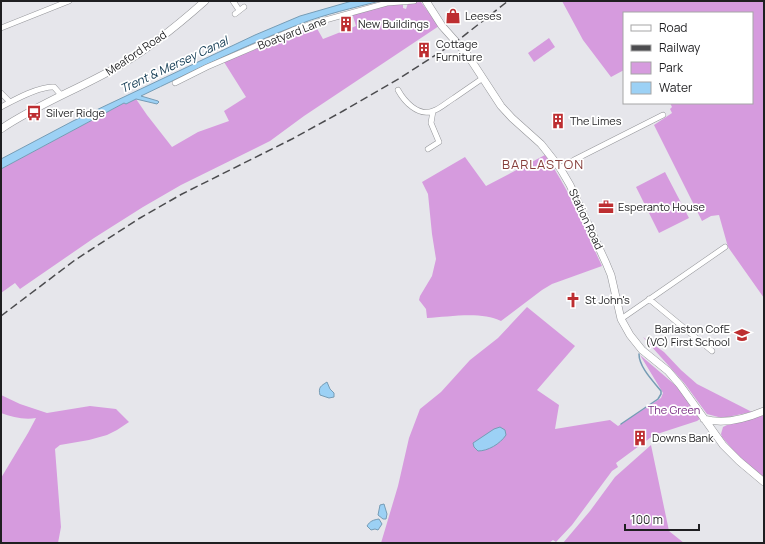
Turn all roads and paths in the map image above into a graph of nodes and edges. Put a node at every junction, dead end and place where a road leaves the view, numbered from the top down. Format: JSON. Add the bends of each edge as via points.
{"nodes":[{"id":1,"x":69,"y":1,"type":"edge"},
{"id":2,"x":205,"y":1,"type":"edge"},
{"id":3,"x":233,"y":1,"type":"edge"},
{"id":4,"x":414,"y":1,"type":"edge"},
{"id":5,"x":426,"y":1,"type":"edge"},
{"id":6,"x":239,"y":10,"type":"dead end"},
{"id":7,"x":1,"y":28,"type":"edge"},
{"id":8,"x":483,"y":78,"type":"junction"},
{"id":9,"x":175,"y":83,"type":"dead end"},
{"id":10,"x":398,"y":90,"type":"dead end"},
{"id":11,"x":1,"y":93,"type":"edge"},
{"id":12,"x":61,"y":95,"type":"junction"},
{"id":13,"x":10,"y":102,"type":"junction"},
{"id":14,"x":1,"y":107,"type":"edge"},
{"id":15,"x":433,"y":112,"type":"junction"},
{"id":16,"x":663,"y":115,"type":"dead end"},
{"id":17,"x":1,"y":129,"type":"edge"},
{"id":18,"x":428,"y":149,"type":"dead end"},
{"id":19,"x":560,"y":168,"type":"junction"},
{"id":20,"x":725,"y":247,"type":"dead end"},
{"id":21,"x":649,"y":299,"type":"junction"},
{"id":22,"x":621,"y":319,"type":"junction"},
{"id":23,"x":712,"y":351,"type":"dead end"},
{"id":24,"x":764,"y":410,"type":"edge"},
{"id":25,"x":704,"y":420,"type":"junction"},
{"id":26,"x":722,"y":423,"type":"junction"},
{"id":27,"x":715,"y":436,"type":"junction"},
{"id":28,"x":764,"y":482,"type":"edge"}],
"edges":[{"from":1,"to":7,"type":"street"},
{"from":2,"to":12,"type":"street","name":"Meaford Road","via":[[129,60]]},
{"from":3,"to":6,"type":"street"},
{"from":4,"to":9,"type":"street","name":"Boatyard Lane","via":[[387,3],[293,30]]},
{"from":5,"to":8,"type":"street","name":"Station Road","via":[[442,26],[462,47]]},
{"from":8,"to":15,"type":"street"},
{"from":8,"to":19,"type":"street","name":"Station Road","via":[[501,106],[541,144]]},
{"from":10,"to":15,"type":"street","via":[[406,103],[424,112]]},
{"from":11,"to":13,"type":"street"},
{"from":12,"to":13,"type":"street","via":[[50,86]]},
{"from":12,"to":17,"type":"street","name":"Meaford Road"},
{"from":13,"to":14,"type":"street"},
{"from":15,"to":18,"type":"street","via":[[431,123],[439,142]]},
{"from":16,"to":19,"type":"street"},
{"from":19,"to":22,"type":"street","name":"Station Road","via":[[609,269]]},
{"from":20,"to":21,"type":"street"},
{"from":21,"to":22,"type":"street"},
{"from":21,"to":23,"type":"street"},
{"from":22,"to":25,"type":"street","name":"Station Road","via":[[630,336],[642,350],[668,371]]},
{"from":24,"to":26,"type":"street"},
{"from":25,"to":26,"type":"street"},
{"from":25,"to":27,"type":"street","name":"Station Road"},
{"from":26,"to":27,"type":"street"},
{"from":27,"to":28,"type":"street","name":"Station Road","via":[[731,454]]}]}
